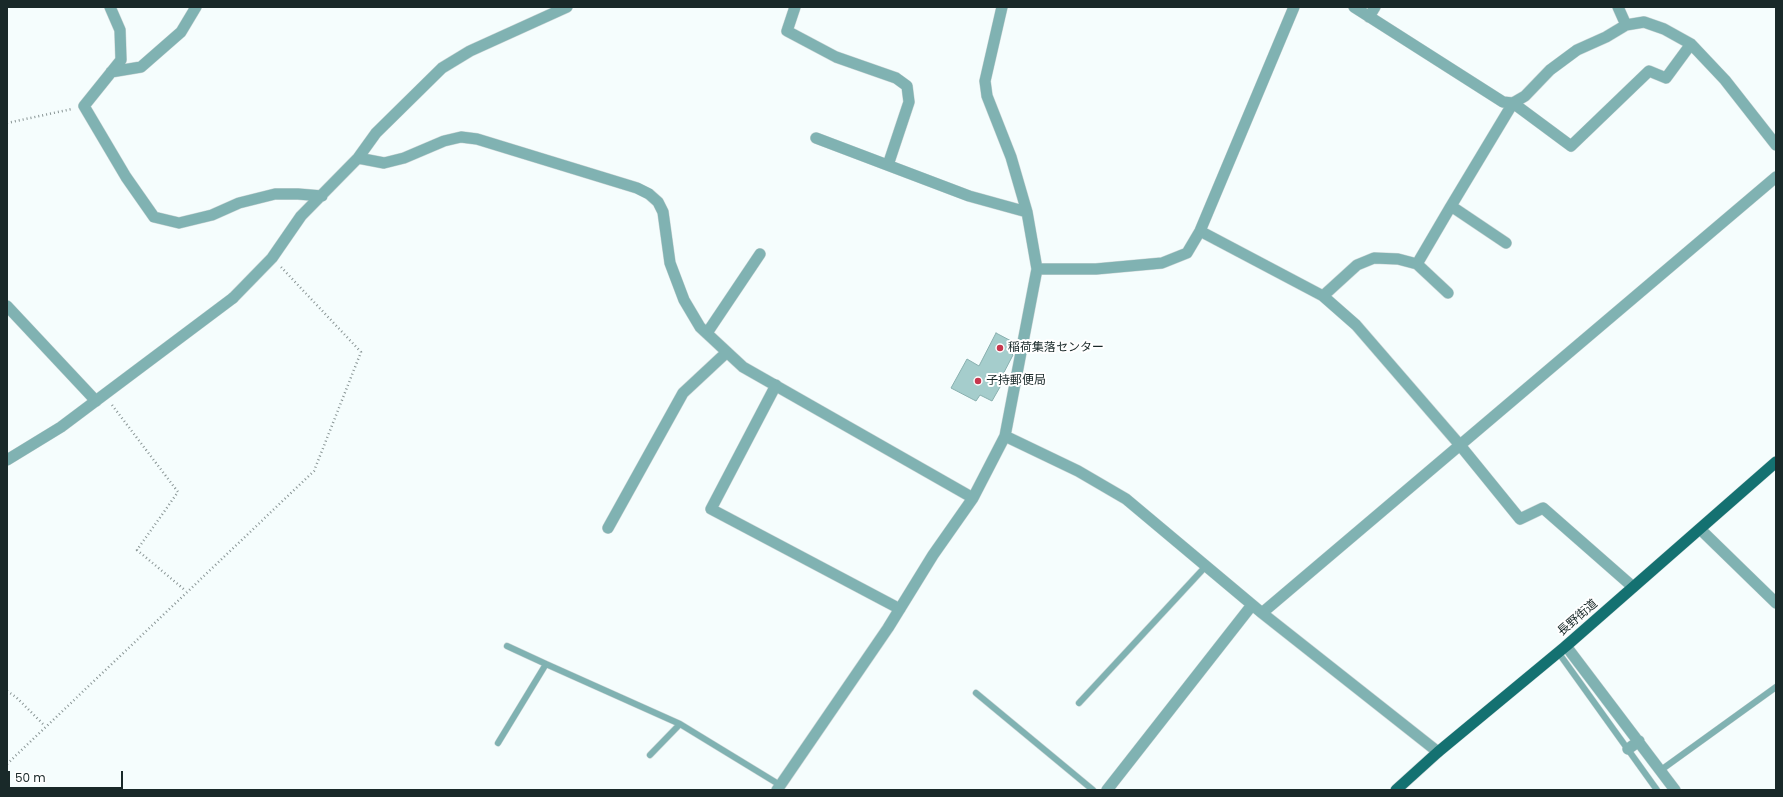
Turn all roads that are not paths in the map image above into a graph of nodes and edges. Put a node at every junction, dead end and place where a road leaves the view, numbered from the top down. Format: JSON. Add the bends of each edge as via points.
{"nodes":[{"id":1,"x":110,"y":7,"type":"edge"},
{"id":2,"x":196,"y":7,"type":"edge"},
{"id":3,"x":567,"y":7,"type":"edge"},
{"id":4,"x":795,"y":7,"type":"edge"},
{"id":5,"x":1002,"y":7,"type":"edge"},
{"id":6,"x":1294,"y":7,"type":"edge"},
{"id":7,"x":1354,"y":7,"type":"edge"},
{"id":8,"x":1618,"y":7,"type":"edge"},
{"id":9,"x":1372,"y":12,"type":"edge"},
{"id":10,"x":1626,"y":25,"type":"junction"},
{"id":11,"x":1691,"y":44,"type":"junction"},
{"id":12,"x":111,"y":72,"type":"junction"},
{"id":13,"x":1513,"y":103,"type":"junction"},
{"id":14,"x":816,"y":138,"type":"dead end"},
{"id":15,"x":1776,"y":145,"type":"edge"},
{"id":16,"x":358,"y":158,"type":"junction"},
{"id":17,"x":888,"y":165,"type":"junction"},
{"id":18,"x":1776,"y":177,"type":"edge"},
{"id":19,"x":322,"y":196,"type":"junction"},
{"id":20,"x":1451,"y":206,"type":"junction"},
{"id":21,"x":1027,"y":212,"type":"junction"},
{"id":22,"x":1200,"y":232,"type":"junction"},
{"id":23,"x":1506,"y":243,"type":"dead end"},
{"id":24,"x":760,"y":254,"type":"dead end"},
{"id":25,"x":1417,"y":264,"type":"junction"},
{"id":26,"x":1037,"y":269,"type":"junction"},
{"id":27,"x":1448,"y":293,"type":"dead end"},
{"id":28,"x":1324,"y":296,"type":"junction"},
{"id":29,"x":7,"y":306,"type":"edge"},
{"id":30,"x":707,"y":333,"type":"junction"},
{"id":31,"x":727,"y":352,"type":"junction"},
{"id":32,"x":776,"y":385,"type":"junction"},
{"id":33,"x":100,"y":398,"type":"junction"},
{"id":34,"x":1005,"y":436,"type":"junction"},
{"id":35,"x":1460,"y":444,"type":"junction"},
{"id":36,"x":7,"y":460,"type":"edge"},
{"id":37,"x":1776,"y":462,"type":"edge"},
{"id":38,"x":973,"y":498,"type":"junction"},
{"id":39,"x":608,"y":528,"type":"dead end"},
{"id":40,"x":1700,"y":529,"type":"junction"},
{"id":41,"x":1206,"y":566,"type":"junction"},
{"id":42,"x":1633,"y":587,"type":"junction"},
{"id":43,"x":1776,"y":603,"type":"edge"},
{"id":44,"x":1252,"y":605,"type":"junction"},
{"id":45,"x":900,"y":608,"type":"junction"},
{"id":46,"x":1262,"y":613,"type":"junction"},
{"id":47,"x":507,"y":646,"type":"dead end"},
{"id":48,"x":1562,"y":649,"type":"junction"},
{"id":49,"x":546,"y":664,"type":"junction"},
{"id":50,"x":1590,"y":687,"type":"junction"},
{"id":51,"x":1776,"y":687,"type":"edge"},
{"id":52,"x":976,"y":693,"type":"dead end"},
{"id":53,"x":1079,"y":704,"type":"dead end"},
{"id":54,"x":680,"y":724,"type":"junction"},
{"id":55,"x":1639,"y":741,"type":"junction"},
{"id":56,"x":498,"y":743,"type":"dead end"},
{"id":57,"x":1628,"y":750,"type":"junction"},
{"id":58,"x":1438,"y":752,"type":"junction"},
{"id":59,"x":650,"y":755,"type":"dead end"},
{"id":60,"x":1661,"y":770,"type":"junction"},
{"id":61,"x":778,"y":788,"type":"edge"},
{"id":62,"x":1093,"y":790,"type":"edge"},
{"id":63,"x":1107,"y":790,"type":"edge"},
{"id":64,"x":1396,"y":790,"type":"edge"},
{"id":65,"x":1657,"y":790,"type":"edge"},
{"id":66,"x":1676,"y":790,"type":"edge"}],
"edges":[{"from":1,"to":12,"type":"street","via":[[120,30],[120,60]]},
{"from":2,"to":12,"type":"street","via":[[181,32],[142,67]]},
{"from":3,"to":16,"type":"street","via":[[470,51],[442,68],[376,133]]},
{"from":4,"to":17,"type":"street","via":[[787,31],[836,57],[896,78],[907,86],[909,102]]},
{"from":5,"to":21,"type":"street","via":[[985,81],[987,96],[1011,156]]},
{"from":6,"to":22,"type":"street"},
{"from":7,"to":9,"type":"street"},
{"from":8,"to":10,"type":"street"},
{"from":9,"to":13,"type":"street","via":[[1503,102]]},
{"from":10,"to":11,"type":"street","via":[[1644,22],[1664,29]]},
{"from":10,"to":13,"type":"street","via":[[1576,50],[1550,70],[1526,96]]},
{"from":11,"to":13,"type":"street","via":[[1666,78],[1649,72],[1571,146]]},
{"from":11,"to":15,"type":"street","via":[[1725,80]]},
{"from":12,"to":19,"type":"street","via":[[84,106],[126,177],[154,217],[179,223],[275,194]]},
{"from":13,"to":20,"type":"street"},
{"from":14,"to":17,"type":"street"},
{"from":16,"to":19,"type":"street"},
{"from":16,"to":30,"type":"street","via":[[384,163],[461,137],[477,139],[637,188],[649,194],[658,202],[663,212],[670,263],[684,300],[700,327]]},
{"from":17,"to":21,"type":"street","via":[[969,196]]},
{"from":18,"to":35,"type":"street"},
{"from":19,"to":33,"type":"street","via":[[301,216],[272,258],[233,298]]},
{"from":20,"to":23,"type":"street"},
{"from":20,"to":25,"type":"street"},
{"from":21,"to":26,"type":"street"},
{"from":22,"to":26,"type":"street","via":[[1187,254],[1162,263],[1096,269]]},
{"from":22,"to":28,"type":"street"},
{"from":24,"to":30,"type":"street"},
{"from":25,"to":27,"type":"street"},
{"from":25,"to":28,"type":"street","via":[[1398,259],[1374,258],[1356,265]]},
{"from":26,"to":34,"type":"street"},
{"from":28,"to":35,"type":"street","via":[[1356,325]]},
{"from":29,"to":33,"type":"street"},
{"from":30,"to":31,"type":"street"},
{"from":31,"to":32,"type":"street","via":[[743,367]]},
{"from":31,"to":39,"type":"street","via":[[683,393]]},
{"from":32,"to":38,"type":"street"},
{"from":32,"to":45,"type":"street","via":[[711,509]]},
{"from":33,"to":36,"type":"street","via":[[39,442]]},
{"from":34,"to":38,"type":"street"},
{"from":34,"to":41,"type":"street","via":[[1078,471],[1126,500]]},
{"from":35,"to":42,"type":"street","via":[[1520,519],[1543,508]]},
{"from":35,"to":46,"type":"street"},
{"from":37,"to":40,"type":"main road","name":"長野街道"},
{"from":38,"to":45,"type":"street"},
{"from":40,"to":42,"type":"main road","name":"長野街道"},
{"from":40,"to":43,"type":"street"},
{"from":41,"to":44,"type":"street"},
{"from":41,"to":53,"type":"lane"},
{"from":42,"to":48,"type":"main road","name":"長野街道"},
{"from":44,"to":46,"type":"street"},
{"from":44,"to":63,"type":"street"},
{"from":45,"to":61,"type":"street"},
{"from":46,"to":58,"type":"street"},
{"from":47,"to":49,"type":"lane"},
{"from":48,"to":50,"type":"street"},
{"from":48,"to":58,"type":"main road","name":"長野街道"},
{"from":49,"to":54,"type":"lane"},
{"from":49,"to":56,"type":"lane"},
{"from":50,"to":55,"type":"street"},
{"from":50,"to":57,"type":"lane"},
{"from":51,"to":60,"type":"lane"},
{"from":52,"to":62,"type":"lane"},
{"from":54,"to":59,"type":"lane"},
{"from":54,"to":61,"type":"lane"},
{"from":55,"to":57,"type":"street"},
{"from":55,"to":60,"type":"street"},
{"from":57,"to":65,"type":"lane"},
{"from":58,"to":64,"type":"main road","name":"長野街道"},
{"from":60,"to":66,"type":"street"}]}
